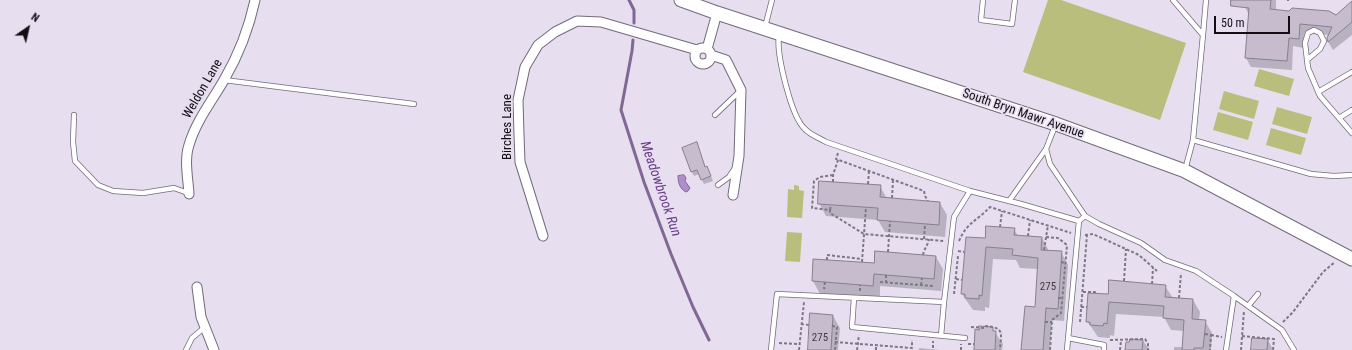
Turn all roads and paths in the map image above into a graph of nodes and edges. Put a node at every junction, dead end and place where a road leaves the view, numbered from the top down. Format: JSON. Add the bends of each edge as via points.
{"nodes":[{"id":1,"x":255,"y":0,"type":"edge"},
{"id":2,"x":681,"y":0,"type":"edge"},
{"id":3,"x":772,"y":0,"type":"edge"},
{"id":4,"x":983,"y":0,"type":"edge"},
{"id":5,"x":1015,"y":0,"type":"edge"},
{"id":6,"x":1173,"y":0,"type":"edge"},
{"id":7,"x":1206,"y":0,"type":"edge"},
{"id":8,"x":717,"y":13,"type":"junction"},
{"id":9,"x":764,"y":29,"type":"junction"},
{"id":10,"x":779,"y":34,"type":"junction"},
{"id":11,"x":1203,"y":35,"type":"junction"},
{"id":12,"x":697,"y":50,"type":"junction"},
{"id":13,"x":709,"y":52,"type":"junction"},
{"id":14,"x":1307,"y":60,"type":"junction"},
{"id":15,"x":1352,"y":72,"type":"edge"},
{"id":16,"x":224,"y":80,"type":"junction"},
{"id":17,"x":741,"y":90,"type":"junction"},
{"id":18,"x":1318,"y":92,"type":"junction"},
{"id":19,"x":414,"y":104,"type":"dead end"},
{"id":20,"x":1352,"y":110,"type":"edge"},
{"id":21,"x":74,"y":115,"type":"dead end"},
{"id":22,"x":716,"y":115,"type":"dead end"},
{"id":23,"x":1338,"y":118,"type":"junction"},
{"id":24,"x":1056,"y":124,"type":"junction"},
{"id":25,"x":1352,"y":133,"type":"edge"},
{"id":26,"x":1193,"y":140,"type":"junction"},
{"id":27,"x":841,"y":147,"type":"junction"},
{"id":28,"x":1046,"y":149,"type":"junction"},
{"id":29,"x":838,"y":160,"type":"junction"},
{"id":30,"x":738,"y":163,"type":"junction"},
{"id":31,"x":869,"y":171,"type":"junction"},
{"id":32,"x":1185,"y":171,"type":"junction"},
{"id":33,"x":833,"y":175,"type":"junction"},
{"id":34,"x":1352,"y":175,"type":"edge"},
{"id":35,"x":893,"y":180,"type":"junction"},
{"id":36,"x":833,"y":182,"type":"dead end"},
{"id":37,"x":868,"y":184,"type":"dead end"},
{"id":38,"x":718,"y":185,"type":"dead end"},
{"id":39,"x":970,"y":191,"type":"junction"},
{"id":40,"x":189,"y":194,"type":"joint"},
{"id":41,"x":733,"y":195,"type":"dead end"},
{"id":42,"x":892,"y":198,"type":"dead end"},
{"id":43,"x":928,"y":201,"type":"dead end"},
{"id":44,"x":1009,"y":201,"type":"junction"},
{"id":45,"x":831,"y":204,"type":"dead end"},
{"id":46,"x":866,"y":207,"type":"dead end"},
{"id":47,"x":830,"y":210,"type":"junction"},
{"id":48,"x":1002,"y":211,"type":"junction"},
{"id":49,"x":1085,"y":216,"type":"junction"},
{"id":50,"x":1030,"y":220,"type":"junction"},
{"id":51,"x":890,"y":221,"type":"dead end"},
{"id":52,"x":1079,"y":221,"type":"junction"},
{"id":53,"x":925,"y":224,"type":"dead end"},
{"id":54,"x":1048,"y":225,"type":"junction"},
{"id":55,"x":1000,"y":227,"type":"dead end"},
{"id":56,"x":864,"y":234,"type":"junction"},
{"id":57,"x":1078,"y":234,"type":"junction"},
{"id":58,"x":1087,"y":235,"type":"junction"},
{"id":59,"x":543,"y":236,"type":"dead end"},
{"id":60,"x":889,"y":236,"type":"junction"},
{"id":61,"x":1028,"y":236,"type":"dead end"},
{"id":62,"x":1046,"y":237,"type":"junction"},
{"id":63,"x":924,"y":239,"type":"junction"},
{"id":64,"x":929,"y":240,"type":"junction"},
{"id":65,"x":951,"y":241,"type":"junction"},
{"id":66,"x":1126,"y":249,"type":"junction"},
{"id":67,"x":1044,"y":250,"type":"dead end"},
{"id":68,"x":958,"y":251,"type":"junction"},
{"id":69,"x":888,"y":252,"type":"dead end"},
{"id":70,"x":964,"y":252,"type":"dead end"},
{"id":71,"x":923,"y":255,"type":"dead end"},
{"id":72,"x":1348,"y":256,"type":"edge"},
{"id":73,"x":862,"y":259,"type":"junction"},
{"id":74,"x":827,"y":260,"type":"dead end"},
{"id":75,"x":862,"y":262,"type":"dead end"},
{"id":76,"x":1061,"y":262,"type":"dead end"},
{"id":77,"x":1065,"y":263,"type":"junction"},
{"id":78,"x":1182,"y":266,"type":"junction"},
{"id":79,"x":1153,"y":268,"type":"junction"},
{"id":80,"x":1157,"y":271,"type":"dead end"},
{"id":81,"x":886,"y":275,"type":"dead end"},
{"id":82,"x":922,"y":278,"type":"dead end"},
{"id":83,"x":956,"y":279,"type":"junction"},
{"id":84,"x":962,"y":280,"type":"dead end"},
{"id":85,"x":1124,"y":281,"type":"dead end"},
{"id":86,"x":880,"y":282,"type":"dead end"},
{"id":87,"x":886,"y":283,"type":"junction"},
{"id":88,"x":1152,"y":284,"type":"dead end"},
{"id":89,"x":860,"y":285,"type":"dead end"},
{"id":90,"x":921,"y":285,"type":"junction"},
{"id":91,"x":933,"y":286,"type":"dead end"},
{"id":92,"x":197,"y":287,"type":"dead end"},
{"id":93,"x":860,"y":291,"type":"dead end"},
{"id":94,"x":1082,"y":292,"type":"junction"},
{"id":95,"x":1095,"y":293,"type":"dead end"},
{"id":96,"x":804,"y":294,"type":"junction"},
{"id":97,"x":954,"y":294,"type":"dead end"},
{"id":98,"x":1258,"y":294,"type":"dead end"},
{"id":99,"x":1234,"y":296,"type":"junction"},
{"id":100,"x":854,"y":298,"type":"junction"},
{"id":101,"x":1058,"y":298,"type":"dead end"},
{"id":102,"x":1062,"y":298,"type":"junction"},
{"id":103,"x":1179,"y":298,"type":"dead end"},
{"id":104,"x":944,"y":302,"type":"junction"},
{"id":105,"x":1247,"y":304,"type":"junction"},
{"id":106,"x":1081,"y":307,"type":"junction"},
{"id":107,"x":1087,"y":307,"type":"dead end"},
{"id":108,"x":1045,"y":322,"type":"dead end"},
{"id":109,"x":1052,"y":322,"type":"junction"},
{"id":110,"x":1080,"y":322,"type":"dead end"},
{"id":111,"x":801,"y":324,"type":"junction"},
{"id":112,"x":809,"y":325,"type":"dead end"},
{"id":113,"x":832,"y":326,"type":"dead end"},
{"id":114,"x":205,"y":327,"type":"junction"},
{"id":115,"x":971,"y":327,"type":"dead end"},
{"id":116,"x":1278,"y":327,"type":"junction"},
{"id":117,"x":860,"y":328,"type":"junction"},
{"id":118,"x":1204,"y":334,"type":"dead end"},
{"id":119,"x":1211,"y":335,"type":"junction"},
{"id":120,"x":941,"y":336,"type":"junction"},
{"id":121,"x":1242,"y":336,"type":"junction"},
{"id":122,"x":965,"y":338,"type":"dead end"},
{"id":123,"x":1068,"y":338,"type":"junction"},
{"id":124,"x":1227,"y":338,"type":"junction"},
{"id":125,"x":912,"y":340,"type":"dead end"},
{"id":126,"x":1110,"y":340,"type":"dead end"},
{"id":127,"x":1121,"y":340,"type":"junction"},
{"id":128,"x":926,"y":341,"type":"dead end"},
{"id":129,"x":772,"y":342,"type":"junction"},
{"id":130,"x":835,"y":342,"type":"junction"},
{"id":131,"x":954,"y":343,"type":"dead end"},
{"id":132,"x":962,"y":343,"type":"junction"},
{"id":133,"x":799,"y":344,"type":"junction"},
{"id":134,"x":858,"y":344,"type":"junction"},
{"id":135,"x":974,"y":344,"type":"dead end"},
{"id":136,"x":876,"y":346,"type":"junction"},
{"id":137,"x":933,"y":348,"type":"dead end"},
{"id":138,"x":904,"y":349,"type":"edge"},
{"id":139,"x":186,"y":350,"type":"edge"},
{"id":140,"x":214,"y":350,"type":"edge"},
{"id":141,"x":771,"y":350,"type":"edge"},
{"id":142,"x":799,"y":350,"type":"edge"},
{"id":143,"x":835,"y":350,"type":"edge"},
{"id":144,"x":858,"y":350,"type":"edge"},
{"id":145,"x":876,"y":350,"type":"edge"},
{"id":146,"x":961,"y":350,"type":"edge"},
{"id":147,"x":1000,"y":350,"type":"edge"},
{"id":148,"x":1050,"y":350,"type":"edge"},
{"id":149,"x":1067,"y":350,"type":"edge"},
{"id":150,"x":1104,"y":350,"type":"edge"},
{"id":151,"x":1120,"y":350,"type":"edge"},
{"id":152,"x":1148,"y":350,"type":"edge"},
{"id":153,"x":1210,"y":350,"type":"edge"},
{"id":154,"x":1226,"y":350,"type":"edge"},
{"id":155,"x":1241,"y":350,"type":"edge"},
{"id":156,"x":1273,"y":350,"type":"edge"},
{"id":157,"x":1294,"y":350,"type":"edge"}],
"edges":[{"from":1,"to":16,"type":"street","name":"Weldon Lane","via":[[235,61]]},
{"from":2,"to":8,"type":"main road","name":"South Bryn Mawr Avenue"},
{"from":3,"to":9,"type":"lane"},
{"from":4,"to":5,"type":"lane","via":[[981,20],[1012,24]]},
{"from":6,"to":11,"type":"lane"},
{"from":7,"to":11,"type":"lane"},
{"from":8,"to":9,"type":"main road","name":"South Bryn Mawr Avenue"},
{"from":8,"to":13,"type":"street"},
{"from":9,"to":10,"type":"main road","name":"South Bryn Mawr Avenue"},
{"from":10,"to":24,"type":"main road","name":"South Bryn Mawr Avenue"},
{"from":10,"to":27,"type":"lane","via":[[779,53],[791,105],[798,120],[805,130]]},
{"from":11,"to":26,"type":"lane"},
{"from":12,"to":13,"type":"street","name":"Birches Lane","via":[[704,48]]},
{"from":12,"to":13,"type":"street","via":[[695,57],[703,64],[709,62]]},
{"from":12,"to":59,"type":"street","name":"Birches Lane","via":[[601,22],[577,21],[555,32],[538,45],[525,67],[518,100],[520,162]]},
{"from":13,"to":17,"type":"street","via":[[726,60]]},
{"from":14,"to":14,"type":"lane","via":[[1305,43],[1308,33],[1314,30],[1320,33],[1324,41],[1320,49]]},
{"from":14,"to":18,"type":"lane"},
{"from":15,"to":18,"type":"lane"},
{"from":16,"to":19,"type":"lane"},
{"from":16,"to":40,"type":"street","name":"Weldon Lane","via":[[188,145],[186,158]]},
{"from":17,"to":22,"type":"lane"},
{"from":17,"to":30,"type":"street"},
{"from":18,"to":23,"type":"lane"},
{"from":20,"to":23,"type":"lane"},
{"from":21,"to":40,"type":"lane","via":[[75,161],[98,185],[113,191],[143,193],[174,188]]},
{"from":23,"to":25,"type":"lane"},
{"from":24,"to":28,"type":"lane"},
{"from":24,"to":32,"type":"main road","name":"South Bryn Mawr Avenue"},
{"from":26,"to":32,"type":"lane"},
{"from":26,"to":34,"type":"lane","via":[[1311,174]]},
{"from":27,"to":29,"type":"path","via":[[836,159]]},
{"from":27,"to":39,"type":"lane"},
{"from":28,"to":44,"type":"lane"},
{"from":28,"to":49,"type":"lane","via":[[1050,164]]},
{"from":29,"to":31,"type":"path"},
{"from":29,"to":33,"type":"path"},
{"from":30,"to":38,"type":"lane","via":[[729,177]]},
{"from":30,"to":41,"type":"street"},
{"from":31,"to":35,"type":"path"},
{"from":31,"to":37,"type":"path"},
{"from":32,"to":72,"type":"main road","name":"South Bryn Mawr Avenue"},
{"from":33,"to":36,"type":"path"},
{"from":33,"to":47,"type":"path","via":[[820,177],[814,181],[812,208]]},
{"from":35,"to":42,"type":"path"},
{"from":35,"to":43,"type":"path","via":[[924,191]]},
{"from":39,"to":44,"type":"lane"},
{"from":39,"to":65,"type":"lane","via":[[954,217]]},
{"from":44,"to":52,"type":"lane"},
{"from":45,"to":47,"type":"path"},
{"from":46,"to":56,"type":"path"},
{"from":47,"to":56,"type":"path","via":[[830,213]]},
{"from":48,"to":50,"type":"path"},
{"from":48,"to":55,"type":"path"},
{"from":48,"to":68,"type":"path","via":[[990,207],[966,228],[959,241]]},
{"from":49,"to":52,"type":"lane"},
{"from":49,"to":78,"type":"lane","via":[[1141,243],[1165,260]]},
{"from":50,"to":54,"type":"path"},
{"from":50,"to":61,"type":"path"},
{"from":51,"to":60,"type":"path"},
{"from":52,"to":57,"type":"lane"},
{"from":53,"to":63,"type":"path"},
{"from":54,"to":57,"type":"path"},
{"from":54,"to":62,"type":"path"},
{"from":56,"to":60,"type":"path"},
{"from":56,"to":73,"type":"path"},
{"from":57,"to":58,"type":"path"},
{"from":57,"to":123,"type":"lane"},
{"from":58,"to":66,"type":"path","via":[[1093,234]]},
{"from":58,"to":94,"type":"path"},
{"from":60,"to":63,"type":"path"},
{"from":60,"to":69,"type":"path"},
{"from":62,"to":67,"type":"path"},
{"from":62,"to":77,"type":"path","via":[[1058,238],[1067,245]]},
{"from":63,"to":64,"type":"path"},
{"from":64,"to":65,"type":"path"},
{"from":64,"to":71,"type":"path"},
{"from":65,"to":104,"type":"lane"},
{"from":66,"to":79,"type":"path","via":[[1139,255]]},
{"from":66,"to":85,"type":"path"},
{"from":68,"to":70,"type":"path"},
{"from":68,"to":83,"type":"path"},
{"from":72,"to":116,"type":"path","via":[[1323,272],[1294,312]]},
{"from":73,"to":74,"type":"path","via":[[827,255]]},
{"from":73,"to":75,"type":"path"},
{"from":76,"to":77,"type":"path"},
{"from":77,"to":102,"type":"path"},
{"from":78,"to":99,"type":"lane","via":[[1196,270]]},
{"from":78,"to":103,"type":"path"},
{"from":79,"to":80,"type":"path"},
{"from":79,"to":88,"type":"path"},
{"from":81,"to":87,"type":"path"},
{"from":82,"to":90,"type":"path"},
{"from":83,"to":84,"type":"path"},
{"from":83,"to":97,"type":"path"},
{"from":86,"to":87,"type":"path"},
{"from":87,"to":90,"type":"path"},
{"from":89,"to":93,"type":"path"},
{"from":90,"to":91,"type":"path"},
{"from":92,"to":114,"type":"street"},
{"from":94,"to":95,"type":"path"},
{"from":94,"to":106,"type":"path"},
{"from":96,"to":100,"type":"lane"},
{"from":96,"to":111,"type":"path"},
{"from":96,"to":129,"type":"lane","via":[[777,294]]},
{"from":98,"to":105,"type":"lane"},
{"from":99,"to":105,"type":"lane"},
{"from":99,"to":124,"type":"lane"},
{"from":100,"to":104,"type":"lane"},
{"from":100,"to":117,"type":"lane","via":[[852,327]]},
{"from":101,"to":102,"type":"path"},
{"from":102,"to":109,"type":"path","via":[[1061,313]]},
{"from":104,"to":120,"type":"lane"},
{"from":105,"to":116,"type":"lane"},
{"from":105,"to":121,"type":"path"},
{"from":106,"to":107,"type":"path"},
{"from":106,"to":110,"type":"path"},
{"from":108,"to":109,"type":"path"},
{"from":109,"to":148,"type":"path"},
{"from":111,"to":112,"type":"path"},
{"from":111,"to":133,"type":"path"},
{"from":113,"to":130,"type":"path","via":[[836,327]]},
{"from":114,"to":139,"type":"lane","via":[[192,338]]},
{"from":114,"to":140,"type":"street"},
{"from":115,"to":147,"type":"path","via":[[996,327],[1001,335]]},
{"from":116,"to":157,"type":"lane"},
{"from":117,"to":120,"type":"lane"},
{"from":117,"to":134,"type":"path"},
{"from":118,"to":119,"type":"path"},
{"from":119,"to":124,"type":"path"},
{"from":119,"to":153,"type":"path"},
{"from":120,"to":122,"type":"lane"},
{"from":121,"to":155,"type":"path"},
{"from":121,"to":156,"type":"path","via":[[1274,339]]},
{"from":123,"to":149,"type":"lane"},
{"from":123,"to":150,"type":"lane","via":[[1104,345]]},
{"from":124,"to":154,"type":"lane"},
{"from":125,"to":138,"type":"path","via":[[912,348]]},
{"from":126,"to":127,"type":"path"},
{"from":127,"to":151,"type":"path"},
{"from":127,"to":152,"type":"path","via":[[1145,339]]},
{"from":128,"to":137,"type":"path","via":[[933,341]]},
{"from":129,"to":133,"type":"path"},
{"from":129,"to":141,"type":"lane"},
{"from":130,"to":134,"type":"path"},
{"from":130,"to":143,"type":"path"},
{"from":131,"to":132,"type":"path"},
{"from":132,"to":135,"type":"path"},
{"from":132,"to":146,"type":"path"},
{"from":133,"to":142,"type":"path"},
{"from":134,"to":136,"type":"path"},
{"from":134,"to":144,"type":"path"},
{"from":136,"to":138,"type":"path"},
{"from":136,"to":145,"type":"path"}]}
